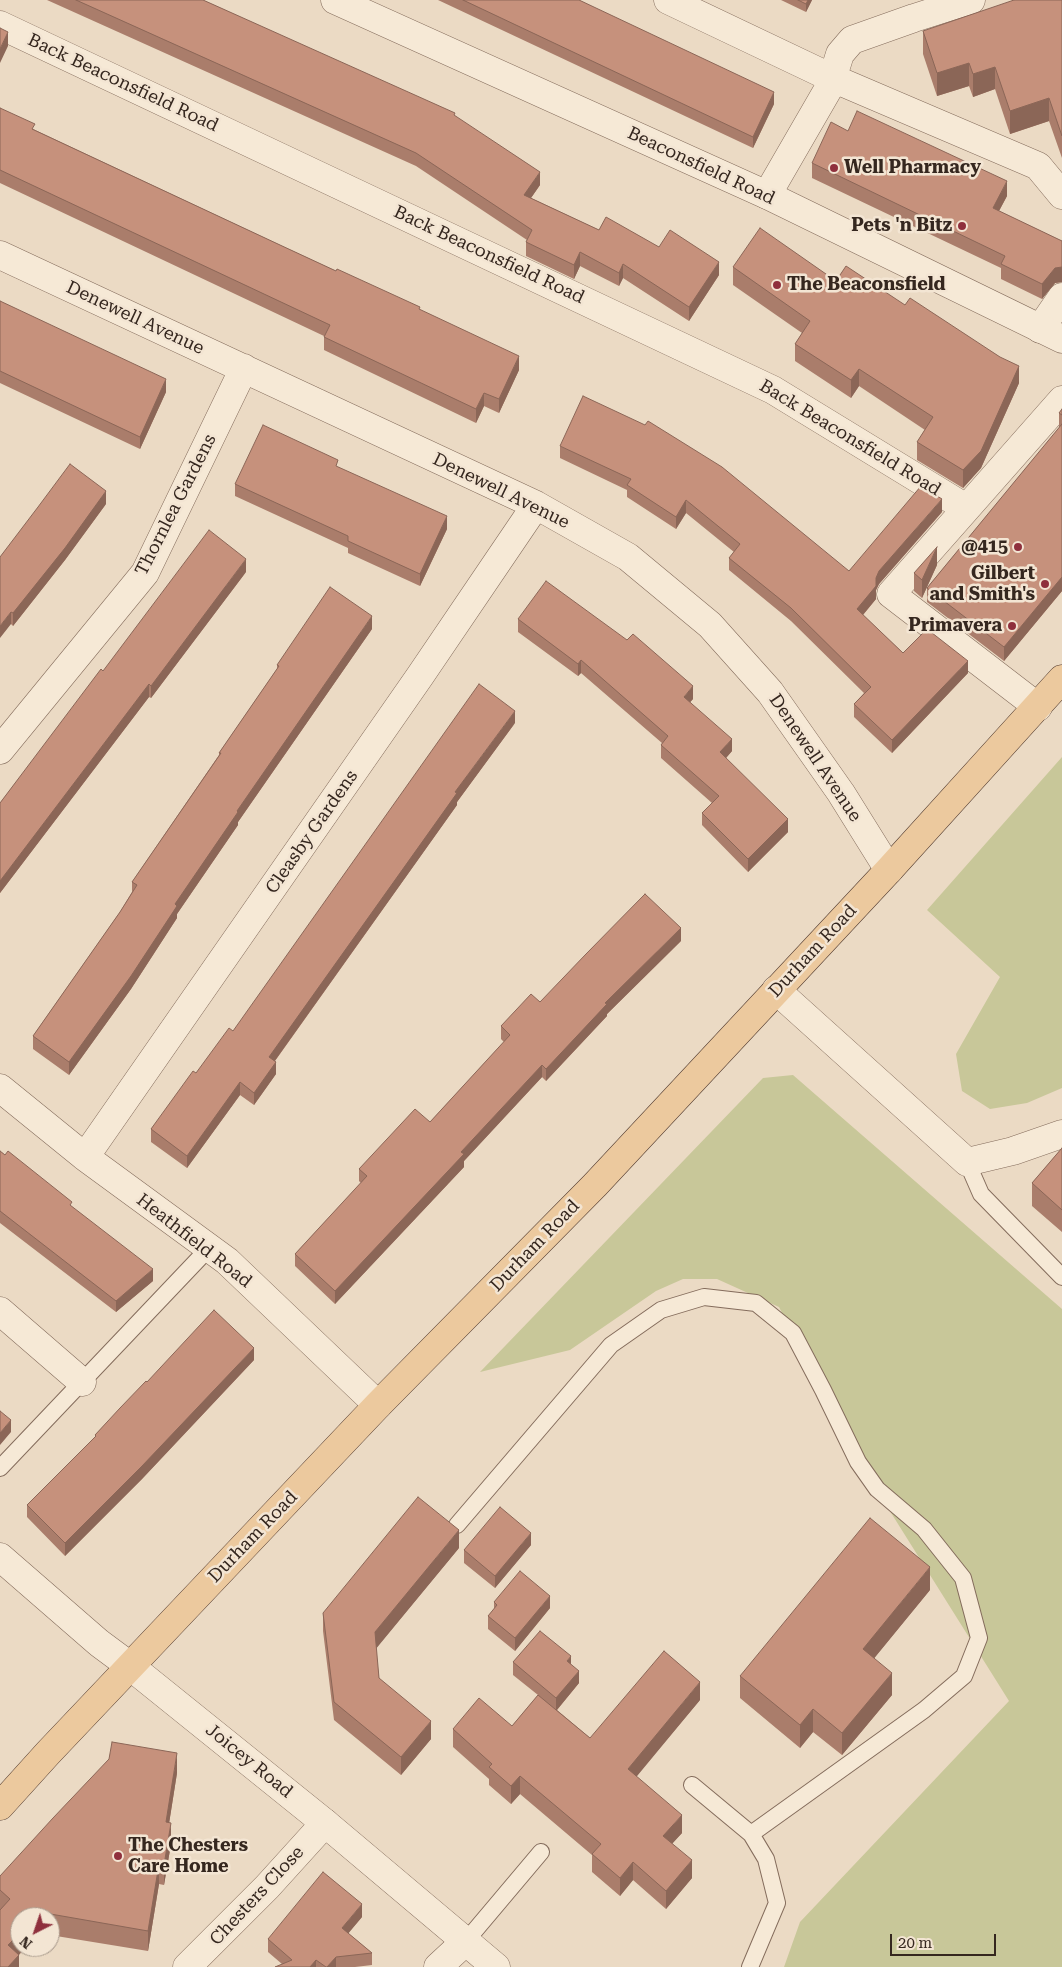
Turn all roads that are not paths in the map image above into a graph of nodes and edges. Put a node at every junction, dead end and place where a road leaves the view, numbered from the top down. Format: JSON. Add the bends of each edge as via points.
{"nodes":[{"id":1,"x":336,"y":0,"type":"edge"},
{"id":2,"x":668,"y":0,"type":"edge"},
{"id":3,"x":971,"y":0,"type":"edge"},
{"id":4,"x":0,"y":25,"type":"edge"},
{"id":5,"x":832,"y":78,"type":"junction"},
{"id":6,"x":767,"y":195,"type":"junction"},
{"id":7,"x":1062,"y":195,"type":"edge"},
{"id":8,"x":0,"y":255,"type":"edge"},
{"id":9,"x":1062,"y":297,"type":"edge"},
{"id":10,"x":1051,"y":334,"type":"edge"},
{"id":11,"x":244,"y":368,"type":"junction"},
{"id":12,"x":1062,"y":400,"type":"edge"},
{"id":13,"x":536,"y":505,"type":"junction"},
{"id":14,"x":966,"y":508,"type":"junction"},
{"id":15,"x":1062,"y":679,"type":"edge"},
{"id":16,"x":1038,"y":707,"type":"junction"},
{"id":17,"x":0,"y":750,"type":"edge"},
{"id":18,"x":889,"y":870,"type":"junction"},
{"id":19,"x":776,"y":990,"type":"junction"},
{"id":20,"x":0,"y":1088,"type":"edge"},
{"id":21,"x":1062,"y":1134,"type":"edge"},
{"id":22,"x":85,"y":1158,"type":"junction"},
{"id":23,"x":966,"y":1162,"type":"junction"},
{"id":24,"x":209,"y":1248,"type":"junction"},
{"id":25,"x":1062,"y":1278,"type":"edge"},
{"id":26,"x":0,"y":1311,"type":"edge"},
{"id":27,"x":82,"y":1382,"type":"junction"},
{"id":28,"x":378,"y":1405,"type":"junction"},
{"id":29,"x":0,"y":1468,"type":"edge"},
{"id":30,"x":457,"y":1525,"type":"dead end"},
{"id":31,"x":0,"y":1557,"type":"edge"},
{"id":32,"x":130,"y":1666,"type":"junction"},
{"id":33,"x":692,"y":1785,"type":"dead end"},
{"id":34,"x":0,"y":1806,"type":"edge"},
{"id":35,"x":325,"y":1823,"type":"junction"},
{"id":36,"x":751,"y":1834,"type":"junction"},
{"id":37,"x":541,"y":1852,"type":"dead end"},
{"id":38,"x":466,"y":1941,"type":"junction"},
{"id":39,"x":187,"y":1967,"type":"edge"},
{"id":40,"x":438,"y":1967,"type":"edge"},
{"id":41,"x":496,"y":1967,"type":"edge"},
{"id":42,"x":750,"y":1967,"type":"edge"}],
"edges":[{"from":1,"to":6,"type":"street","name":"Beaconsfield Road"},
{"from":2,"to":5,"type":"street"},
{"from":3,"to":5,"type":"street","via":[[852,40],[840,54]]},
{"from":4,"to":14,"type":"street","name":"Back Beaconsfield Road","via":[[773,390]]},
{"from":5,"to":6,"type":"street"},
{"from":5,"to":7,"type":"street","via":[[1038,166]]},
{"from":6,"to":10,"type":"street","name":"Beaconsfield Road"},
{"from":8,"to":11,"type":"street","name":"Denewell Avenue"},
{"from":9,"to":10,"type":"street"},
{"from":11,"to":13,"type":"street","name":"Denewell Avenue"},
{"from":11,"to":17,"type":"street","name":"Thornlea Gardens","via":[[145,573]]},
{"from":12,"to":14,"type":"street"},
{"from":13,"to":18,"type":"street","name":"Denewell Avenue","via":[[628,557],[710,624],[770,692],[841,793]]},
{"from":13,"to":22,"type":"street","name":"Cleasby Gardens"},
{"from":14,"to":16,"type":"street","via":[[891,594]]},
{"from":15,"to":16,"type":"main road","name":"Durham Road"},
{"from":16,"to":18,"type":"main road","name":"Durham Road"},
{"from":18,"to":19,"type":"main road","name":"Durham Road"},
{"from":19,"to":23,"type":"street"},
{"from":19,"to":28,"type":"main road","name":"Durham Road","via":[[595,1185]]},
{"from":20,"to":22,"type":"street","name":"Heathfield Road"},
{"from":21,"to":23,"type":"street","via":[[1013,1151]]},
{"from":22,"to":24,"type":"street","name":"Heathfield Road"},
{"from":23,"to":25,"type":"lane","via":[[980,1194]]},
{"from":24,"to":27,"type":"lane"},
{"from":24,"to":28,"type":"street","name":"Heathfield Road"},
{"from":26,"to":27,"type":"street"},
{"from":27,"to":29,"type":"lane"},
{"from":28,"to":32,"type":"main road","name":"Durham Road"},
{"from":30,"to":36,"type":"lane","via":[[610,1345],[661,1310],[704,1297],[756,1303],[793,1333],[858,1462],[877,1489],[924,1529],[963,1578],[979,1638],[964,1676],[916,1716]]},
{"from":31,"to":32,"type":"street","name":"Joicey Road"},
{"from":32,"to":34,"type":"main road","name":"Durham Road"},
{"from":32,"to":35,"type":"street","name":"Joicey Road"},
{"from":33,"to":36,"type":"lane"},
{"from":35,"to":38,"type":"street","name":"Joicey Road"},
{"from":35,"to":39,"type":"street","name":"Chesters Close"},
{"from":36,"to":42,"type":"lane","via":[[766,1859],[777,1903]]},
{"from":37,"to":38,"type":"lane"},
{"from":38,"to":40,"type":"street"},
{"from":38,"to":41,"type":"street","name":"Joicey Road"}]}
